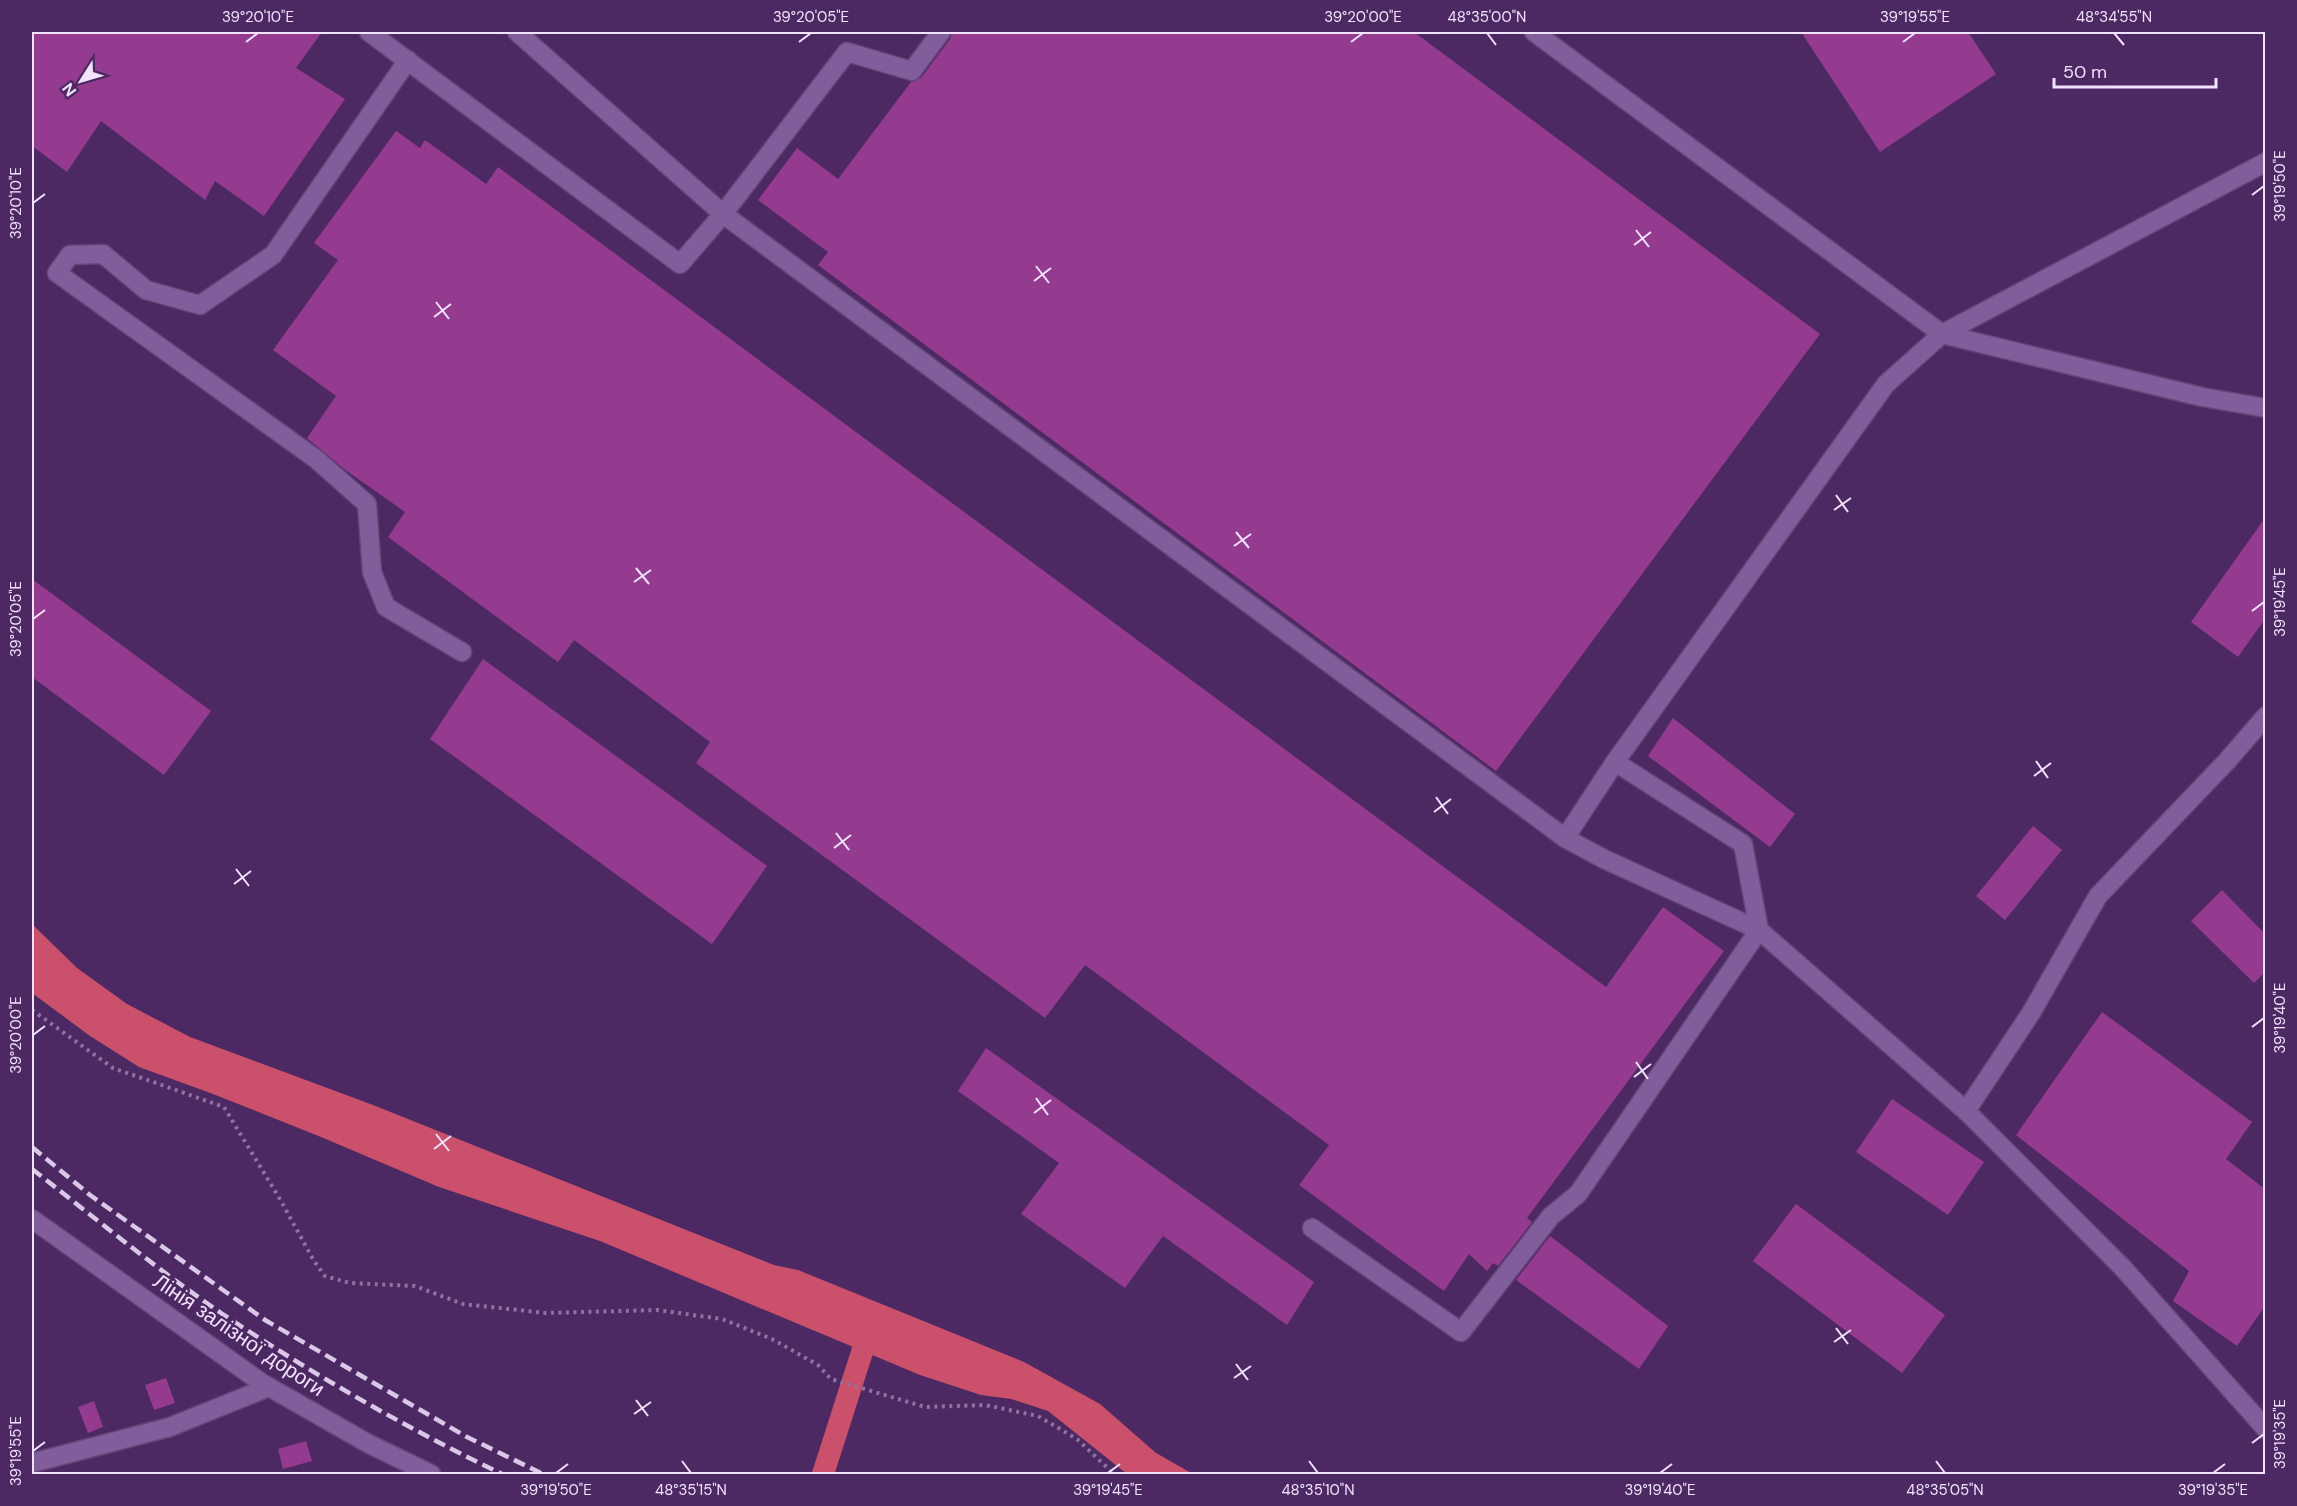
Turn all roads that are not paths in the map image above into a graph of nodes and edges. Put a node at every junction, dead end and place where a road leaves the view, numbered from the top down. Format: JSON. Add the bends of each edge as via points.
{"nodes":[{"id":1,"x":369,"y":32,"type":"edge"},
{"id":2,"x":517,"y":32,"type":"edge"},
{"id":3,"x":941,"y":32,"type":"edge"},
{"id":4,"x":1534,"y":32,"type":"edge"},
{"id":5,"x":408,"y":60,"type":"junction"},
{"id":6,"x":2265,"y":162,"type":"edge"},
{"id":7,"x":723,"y":214,"type":"junction"},
{"id":8,"x":1942,"y":334,"type":"junction"},
{"id":9,"x":2265,"y":408,"type":"edge"},
{"id":10,"x":462,"y":652,"type":"dead end"},
{"id":11,"x":2265,"y":716,"type":"edge"},
{"id":12,"x":1615,"y":762,"type":"junction"},
{"id":13,"x":1565,"y":838,"type":"junction"},
{"id":14,"x":1759,"y":930,"type":"junction"},
{"id":15,"x":1966,"y":1111,"type":"junction"},
{"id":16,"x":32,"y":1219,"type":"edge"},
{"id":17,"x":1312,"y":1228,"type":"dead end"},
{"id":18,"x":269,"y":1387,"type":"junction"},
{"id":19,"x":2265,"y":1429,"type":"edge"},
{"id":20,"x":32,"y":1463,"type":"edge"},
{"id":21,"x":431,"y":1474,"type":"edge"}],
"edges":[{"from":1,"to":5,"type":"street"},
{"from":2,"to":7,"type":"street"},
{"from":3,"to":7,"type":"street","via":[[912,71],[847,52]]},
{"from":4,"to":8,"type":"street"},
{"from":5,"to":7,"type":"street","via":[[680,264]]},
{"from":5,"to":10,"type":"street","via":[[273,255],[200,304],[146,290],[103,254],[70,255],[57,273],[316,459],[367,504],[372,572],[386,607]]},
{"from":6,"to":8,"type":"street"},
{"from":7,"to":13,"type":"street"},
{"from":8,"to":9,"type":"street","via":[[2202,397]]},
{"from":8,"to":12,"type":"street","via":[[1886,384]]},
{"from":11,"to":15,"type":"street","via":[[2098,896],[2031,1013]]},
{"from":12,"to":13,"type":"street"},
{"from":12,"to":14,"type":"street","via":[[1743,844]]},
{"from":13,"to":14,"type":"street"},
{"from":14,"to":15,"type":"street"},
{"from":14,"to":17,"type":"street","via":[[1578,1194],[1551,1216],[1461,1332]]},
{"from":15,"to":19,"type":"street","via":[[2123,1268]]},
{"from":16,"to":18,"type":"street","name":"Лінія залізної дороги"},
{"from":18,"to":20,"type":"street","via":[[170,1427]]},
{"from":18,"to":21,"type":"street","name":"Лінія залізної дороги"}]}
